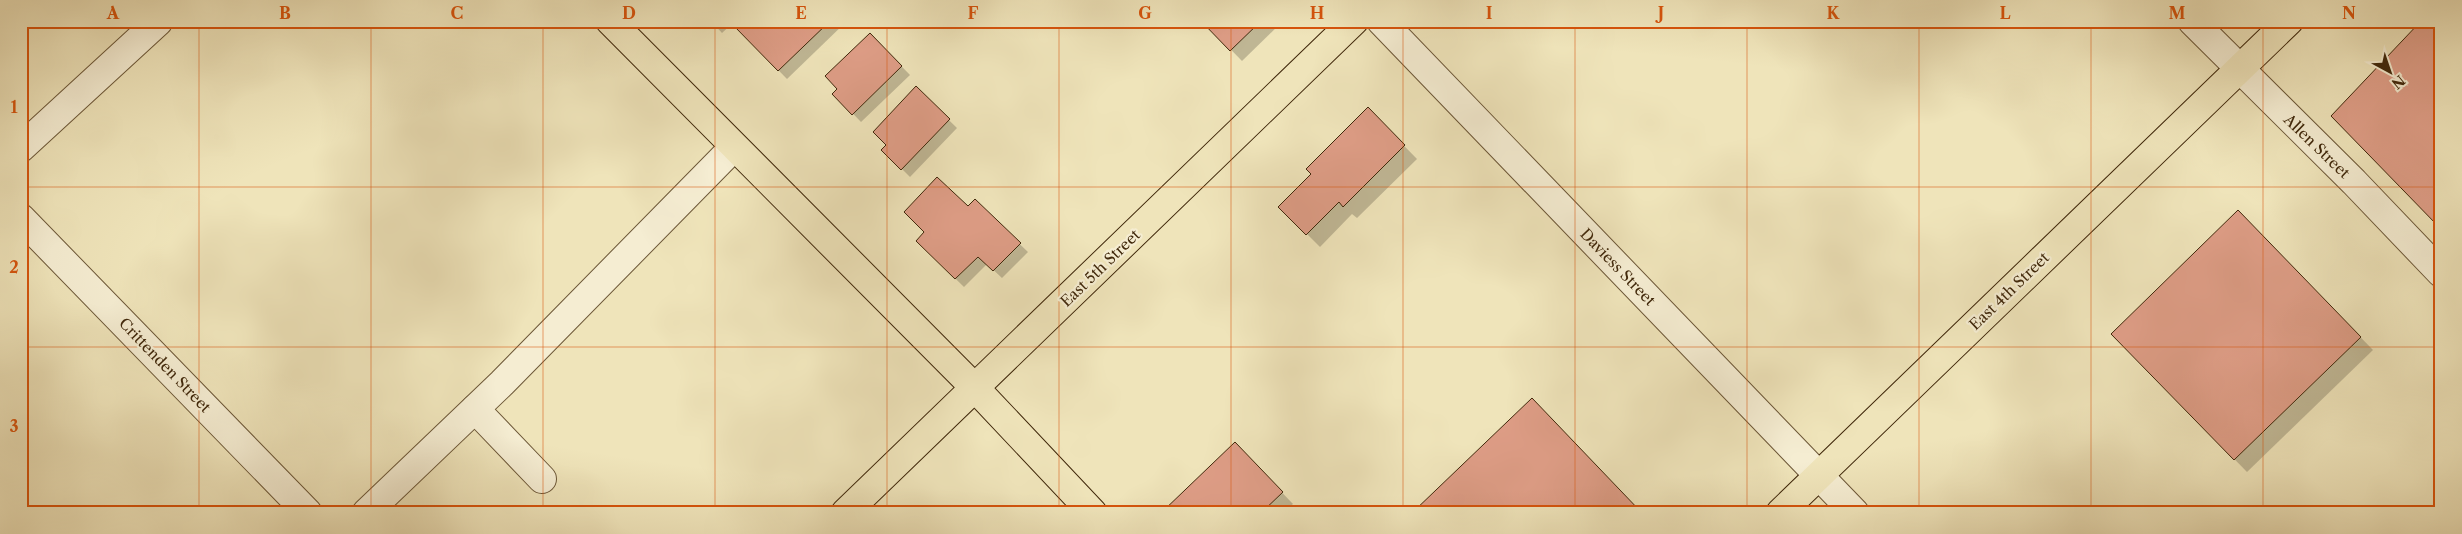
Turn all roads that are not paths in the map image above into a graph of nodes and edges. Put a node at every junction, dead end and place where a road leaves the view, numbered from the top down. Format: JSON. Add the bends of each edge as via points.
{"nodes":[{"id":1,"x":610,"y":21,"type":"edge"},
{"id":2,"x":1354,"y":21,"type":"edge"},
{"id":3,"x":1380,"y":21,"type":"edge"},
{"id":4,"x":2192,"y":21,"type":"edge"},
{"id":5,"x":2289,"y":21,"type":"edge"},
{"id":6,"x":158,"y":22,"type":"edge"},
{"id":7,"x":2239,"y":70,"type":"junction"},
{"id":8,"x":734,"y":147,"type":"junction"},
{"id":9,"x":21,"y":148,"type":"edge"},
{"id":10,"x":21,"y":218,"type":"edge"},
{"id":11,"x":2438,"y":266,"type":"edge"},
{"id":12,"x":976,"y":389,"type":"junction"},
{"id":13,"x":475,"y":409,"type":"junction"},
{"id":14,"x":1819,"y":475,"type":"junction"},
{"id":15,"x":542,"y":479,"type":"dead end"},
{"id":16,"x":308,"y":513,"type":"edge"},
{"id":17,"x":366,"y":513,"type":"edge"},
{"id":18,"x":845,"y":513,"type":"edge"},
{"id":19,"x":1093,"y":513,"type":"edge"},
{"id":20,"x":1780,"y":513,"type":"edge"},
{"id":21,"x":1855,"y":513,"type":"edge"}],
"edges":[{"from":1,"to":8,"type":"main road"},
{"from":2,"to":12,"type":"main road","name":"East 5th Street"},
{"from":3,"to":14,"type":"street","name":"Daviess Street"},
{"from":4,"to":7,"type":"street","name":"Allen Street"},
{"from":5,"to":7,"type":"main road","name":"East 4th Street"},
{"from":6,"to":9,"type":"street"},
{"from":7,"to":11,"type":"street","name":"Allen Street"},
{"from":7,"to":14,"type":"main road","name":"East 4th Street"},
{"from":8,"to":12,"type":"main road"},
{"from":8,"to":13,"type":"street"},
{"from":10,"to":16,"type":"street","name":"Crittenden Street"},
{"from":12,"to":18,"type":"main road","name":"East 5th Street"},
{"from":12,"to":19,"type":"main road"},
{"from":13,"to":15,"type":"street"},
{"from":13,"to":17,"type":"street"},
{"from":14,"to":20,"type":"main road","name":"East 4th Street"},
{"from":14,"to":21,"type":"street","name":"Daviess Street"}]}
